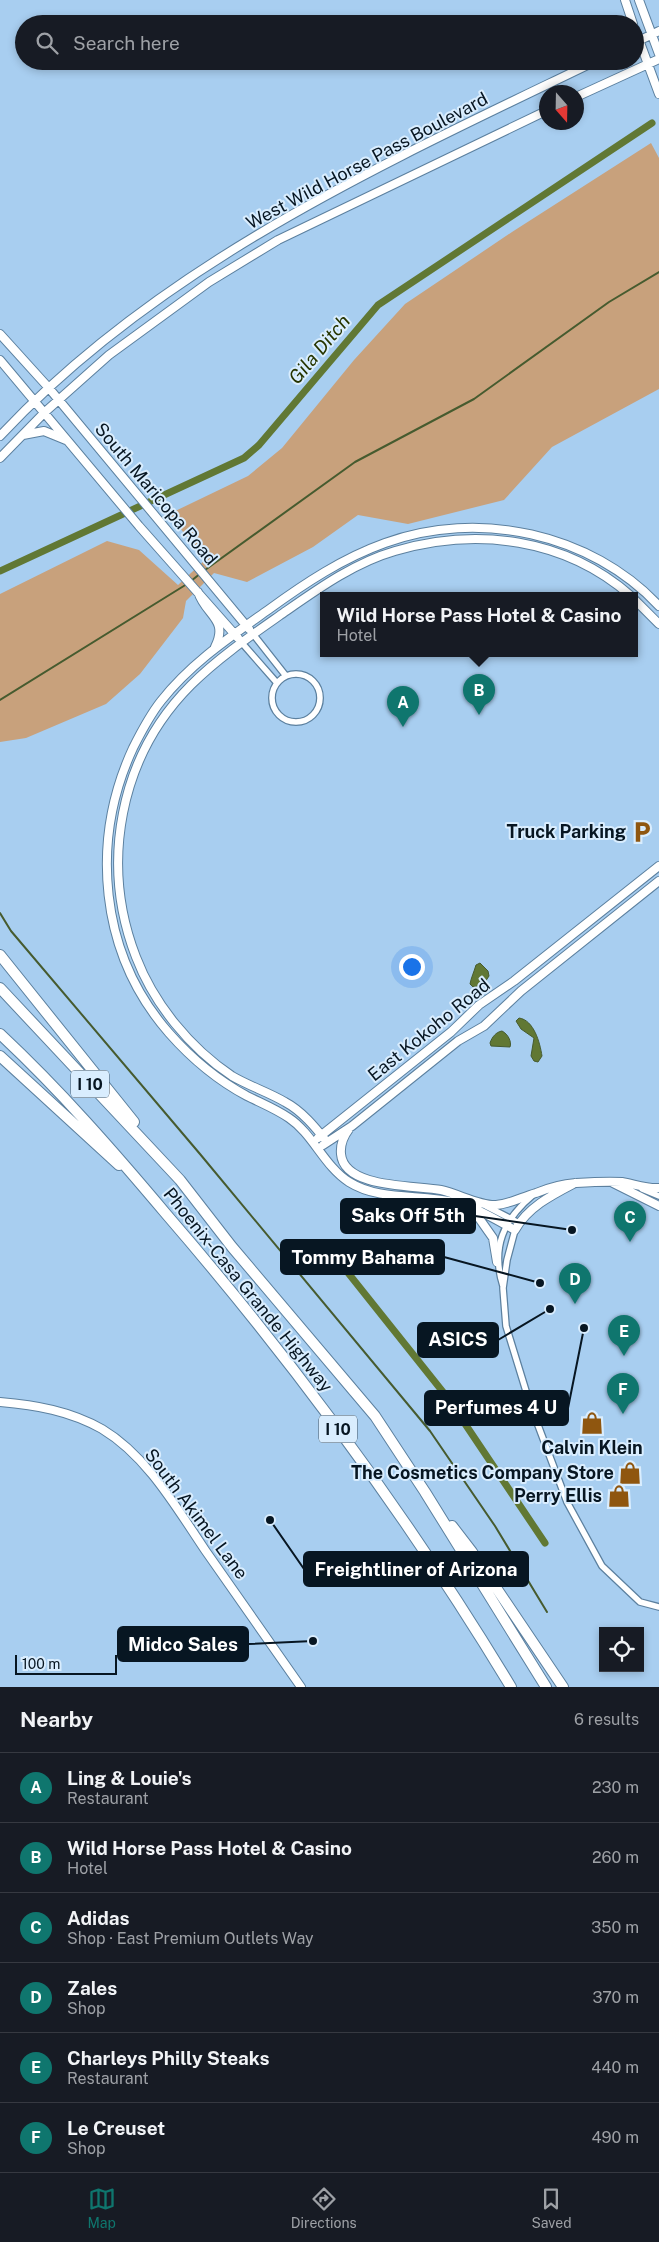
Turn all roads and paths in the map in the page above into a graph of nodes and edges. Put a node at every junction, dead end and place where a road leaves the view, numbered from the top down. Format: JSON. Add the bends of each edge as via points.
{"nodes":[{"id":1,"x":625,"y":0,"type":"edge"},
{"id":2,"x":639,"y":0,"type":"edge"},
{"id":3,"x":630,"y":15,"type":"edge"},
{"id":4,"x":656,"y":33,"type":"edge"},
{"id":5,"x":644,"y":38,"type":"edge"},
{"id":6,"x":659,"y":54,"type":"edge"},
{"id":7,"x":644,"y":56,"type":"edge"},
{"id":8,"x":659,"y":58,"type":"edge"},
{"id":9,"x":648,"y":64,"type":"junction"},
{"id":10,"x":644,"y":66,"type":"edge"},
{"id":11,"x":578,"y":70,"type":"edge"},
{"id":12,"x":635,"y":70,"type":"edge"},
{"id":13,"x":584,"y":93,"type":"edge"},
{"id":14,"x":659,"y":94,"type":"edge"},
{"id":15,"x":539,"y":114,"type":"edge"},
{"id":16,"x":0,"y":334,"type":"edge"},
{"id":17,"x":0,"y":360,"type":"edge"},
{"id":18,"x":48,"y":387,"type":"junction"},
{"id":19,"x":34,"y":400,"type":"junction"},
{"id":20,"x":59,"y":400,"type":"junction"},
{"id":21,"x":45,"y":412,"type":"junction"},
{"id":22,"x":0,"y":436,"type":"edge"},
{"id":23,"x":22,"y":436,"type":"junction"},
{"id":24,"x":70,"y":442,"type":"junction"},
{"id":25,"x":0,"y":458,"type":"edge"},
{"id":26,"x":348,"y":560,"type":"junction"},
{"id":27,"x":338,"y":565,"type":"junction"},
{"id":28,"x":353,"y":569,"type":"junction"},
{"id":29,"x":343,"y":575,"type":"junction"},
{"id":30,"x":196,"y":588,"type":"junction"},
{"id":31,"x":625,"y":592,"type":"edge"},
{"id":32,"x":638,"y":603,"type":"edge"},
{"id":33,"x":659,"y":606,"type":"edge"},
{"id":34,"x":659,"y":624,"type":"edge"},
{"id":35,"x":246,"y":626,"type":"junction"},
{"id":36,"x":235,"y":634,"type":"junction"},
{"id":37,"x":253,"y":634,"type":"junction"},
{"id":38,"x":242,"y":643,"type":"junction"},
{"id":39,"x":214,"y":649,"type":"junction"},
{"id":40,"x":286,"y":676,"type":"junction"},
{"id":41,"x":276,"y":683,"type":"junction"},
{"id":42,"x":117,"y":793,"type":"junction"},
{"id":43,"x":128,"y":796,"type":"junction"},
{"id":44,"x":659,"y":866,"type":"edge"},
{"id":45,"x":659,"y":881,"type":"edge"},
{"id":46,"x":586,"y":925,"type":"junction"},
{"id":47,"x":593,"y":934,"type":"junction"},
{"id":48,"x":0,"y":955,"type":"edge"},
{"id":49,"x":0,"y":988,"type":"edge"},
{"id":50,"x":163,"y":1007,"type":"junction"},
{"id":51,"x":154,"y":1013,"type":"junction"},
{"id":52,"x":455,"y":1029,"type":"junction"},
{"id":53,"x":0,"y":1034,"type":"edge"},
{"id":54,"x":463,"y":1038,"type":"junction"},
{"id":55,"x":0,"y":1056,"type":"edge"},
{"id":56,"x":352,"y":1126,"type":"junction"},
{"id":57,"x":322,"y":1135,"type":"junction"},
{"id":58,"x":327,"y":1142,"type":"junction"},
{"id":59,"x":315,"y":1146,"type":"junction"},
{"id":60,"x":180,"y":1180,"type":"junction"},
{"id":61,"x":575,"y":1183,"type":"junction"},
{"id":62,"x":613,"y":1183,"type":"junction"},
{"id":63,"x":632,"y":1186,"type":"junction"},
{"id":64,"x":144,"y":1188,"type":"junction"},
{"id":65,"x":659,"y":1188,"type":"edge"},
{"id":66,"x":536,"y":1192,"type":"junction"},
{"id":67,"x":659,"y":1196,"type":"edge"},
{"id":68,"x":459,"y":1203,"type":"junction"},
{"id":69,"x":481,"y":1203,"type":"junction"},
{"id":70,"x":659,"y":1206,"type":"edge"},
{"id":71,"x":507,"y":1222,"type":"junction"},
{"id":72,"x":517,"y":1227,"type":"junction"},
{"id":73,"x":497,"y":1262,"type":"junction"},
{"id":74,"x":503,"y":1288,"type":"junction"},
{"id":75,"x":0,"y":1402,"type":"edge"},
{"id":76,"x":425,"y":1492,"type":"junction"},
{"id":77,"x":659,"y":1608,"type":"edge"},
{"id":78,"x":301,"y":1687,"type":"edge"},
{"id":79,"x":511,"y":1687,"type":"edge"},
{"id":80,"x":546,"y":1687,"type":"edge"},
{"id":81,"x":563,"y":1687,"type":"edge"}],
"edges":[{"from":1,"to":3,"type":"street"},
{"from":2,"to":4,"type":"street"},
{"from":4,"to":5,"type":"street"},
{"from":4,"to":6,"type":"street"},
{"from":7,"to":9,"type":"street"},
{"from":8,"to":9,"type":"street"},
{"from":9,"to":10,"type":"street"},
{"from":9,"to":14,"type":"street"},
{"from":11,"to":18,"type":"street","name":"West Wild Horse Pass Boulevard","via":[[271,225],[193,274]]},
{"from":12,"to":13,"type":"street"},
{"from":15,"to":20,"type":"street","name":"West Wild Horse Pass Boulevard","via":[[278,240],[170,310],[109,355]]},
{"from":16,"to":18,"type":"street","name":"South Maricopa Road"},
{"from":17,"to":19,"type":"street","name":"South Maricopa Road"},
{"from":18,"to":19,"type":"street","name":"West Wild Horse Pass Boulevard"},
{"from":18,"to":20,"type":"street","name":"South Maricopa Road"},
{"from":19,"to":21,"type":"street","name":"South Maricopa Road"},
{"from":19,"to":22,"type":"street","name":"West Wild Horse Pass Boulevard"},
{"from":20,"to":21,"type":"street","name":"West Wild Horse Pass Boulevard"},
{"from":20,"to":35,"type":"street","name":"South Maricopa Road"},
{"from":21,"to":23,"type":"street","name":"West Wild Horse Pass Boulevard"},
{"from":21,"to":24,"type":"street","name":"South Maricopa Road"},
{"from":23,"to":24,"type":"street","via":[[44,431]]},
{"from":23,"to":25,"type":"street","name":"West Wild Horse Pass Boulevard"},
{"from":24,"to":30,"type":"street","name":"South Maricopa Road","via":[[139,526]]},
{"from":26,"to":27,"type":"street"},
{"from":26,"to":28,"type":"street"},
{"from":26,"to":33,"type":"street","via":[[387,542],[440,529],[495,528],[565,544],[623,574]]},
{"from":27,"to":29,"type":"street"},
{"from":27,"to":35,"type":"street","via":[[307,582]]},
{"from":28,"to":29,"type":"street"},
{"from":28,"to":31,"type":"street","via":[[393,551],[444,539],[495,539],[557,552],[587,566]]},
{"from":29,"to":37,"type":"street","via":[[315,590]]},
{"from":30,"to":36,"type":"street","name":"South Maricopa Road"},
{"from":30,"to":39,"type":"street","via":[[201,602],[221,629]]},
{"from":32,"to":34,"type":"street"},
{"from":35,"to":36,"type":"street"},
{"from":35,"to":37,"type":"street","name":"South Maricopa Road"},
{"from":36,"to":38,"type":"street","name":"South Maricopa Road"},
{"from":36,"to":39,"type":"street"},
{"from":37,"to":38,"type":"street"},
{"from":37,"to":40,"type":"street","name":"South Maricopa Road"},
{"from":38,"to":41,"type":"street","name":"South Maricopa Road"},
{"from":38,"to":43,"type":"street","via":[[197,680],[168,711],[149,742]]},
{"from":39,"to":42,"type":"street","via":[[182,676],[158,704],[122,771]]},
{"from":40,"to":41,"type":"street"},
{"from":40,"to":41,"type":"street","via":[[307,676],[319,689],[319,706],[308,718],[292,722],[278,714],[272,698]]},
{"from":42,"to":43,"type":"street"},
{"from":42,"to":51,"type":"street","via":[[110,815],[106,854],[108,891],[125,961]]},
{"from":43,"to":50,"type":"street","via":[[117,856],[118,890],[137,959]]},
{"from":44,"to":46,"type":"street","name":"East Kokoho Road"},
{"from":45,"to":47,"type":"street","name":"East Kokoho Road"},
{"from":46,"to":47,"type":"street"},
{"from":46,"to":52,"type":"street","name":"East Kokoho Road","via":[[490,996]]},
{"from":47,"to":54,"type":"street","name":"East Kokoho Road","via":[[512,998],[484,1026]]},
{"from":48,"to":60,"type":"highway"},
{"from":49,"to":60,"type":"highway","name":"Phoenix-Casa Grande Highway","number":"I 10"},
{"from":50,"to":51,"type":"street"},
{"from":50,"to":57,"type":"street","via":[[202,1052],[231,1075],[300,1112]]},
{"from":51,"to":59,"type":"street","via":[[193,1058],[223,1082],[291,1119]]},
{"from":52,"to":54,"type":"street"},
{"from":52,"to":57,"type":"street","name":"East Kokoho Road"},
{"from":53,"to":64,"type":"highway","name":"Phoenix-Casa Grande Highway","number":"I 10","via":[[112,1149]]},
{"from":54,"to":56,"type":"street","name":"East Kokoho Road"},
{"from":55,"to":64,"type":"highway"},
{"from":56,"to":58,"type":"street","name":"East Kokoho Road"},
{"from":56,"to":69,"type":"street","via":[[342,1141],[341,1149],[349,1170],[370,1180],[451,1192]]},
{"from":57,"to":58,"type":"street"},
{"from":57,"to":59,"type":"street","name":"East Kokoho Road"},
{"from":58,"to":59,"type":"street","name":"East Kokoho Road"},
{"from":59,"to":68,"type":"street","via":[[346,1180],[364,1189]]},
{"from":60,"to":76,"type":"highway","name":"Phoenix-Casa Grande Highway","number":"I 10","via":[[232,1247],[375,1416]]},
{"from":61,"to":62,"type":"street"},
{"from":61,"to":66,"type":"street"},
{"from":61,"to":72,"type":"street","via":[[533,1208]]},
{"from":62,"to":63,"type":"street","via":[[624,1182]]},
{"from":62,"to":70,"type":"street"},
{"from":63,"to":65,"type":"street"},
{"from":63,"to":67,"type":"street"},
{"from":64,"to":79,"type":"highway","name":"Phoenix-Casa Grande Highway","number":"I 10","via":[[249,1313],[345,1438],[440,1575]]},
{"from":66,"to":69,"type":"street","via":[[507,1204]]},
{"from":66,"to":71,"type":"street"},
{"from":68,"to":71,"type":"street"},
{"from":68,"to":73,"type":"street","via":[[474,1210],[488,1228]]},
{"from":69,"to":71,"type":"street"},
{"from":71,"to":72,"type":"street"},
{"from":71,"to":73,"type":"street"},
{"from":72,"to":74,"type":"street"},
{"from":73,"to":74,"type":"street"},
{"from":74,"to":77,"type":"street","via":[[506,1326],[530,1404],[567,1502],[602,1566],[640,1602]]},
{"from":75,"to":78,"type":"street","name":"South Akimel Lane","via":[[31,1405],[79,1417],[103,1430],[137,1457]]},
{"from":76,"to":80,"type":"highway","number":"I 10"},
{"from":76,"to":81,"type":"highway","via":[[472,1552]]}]}
